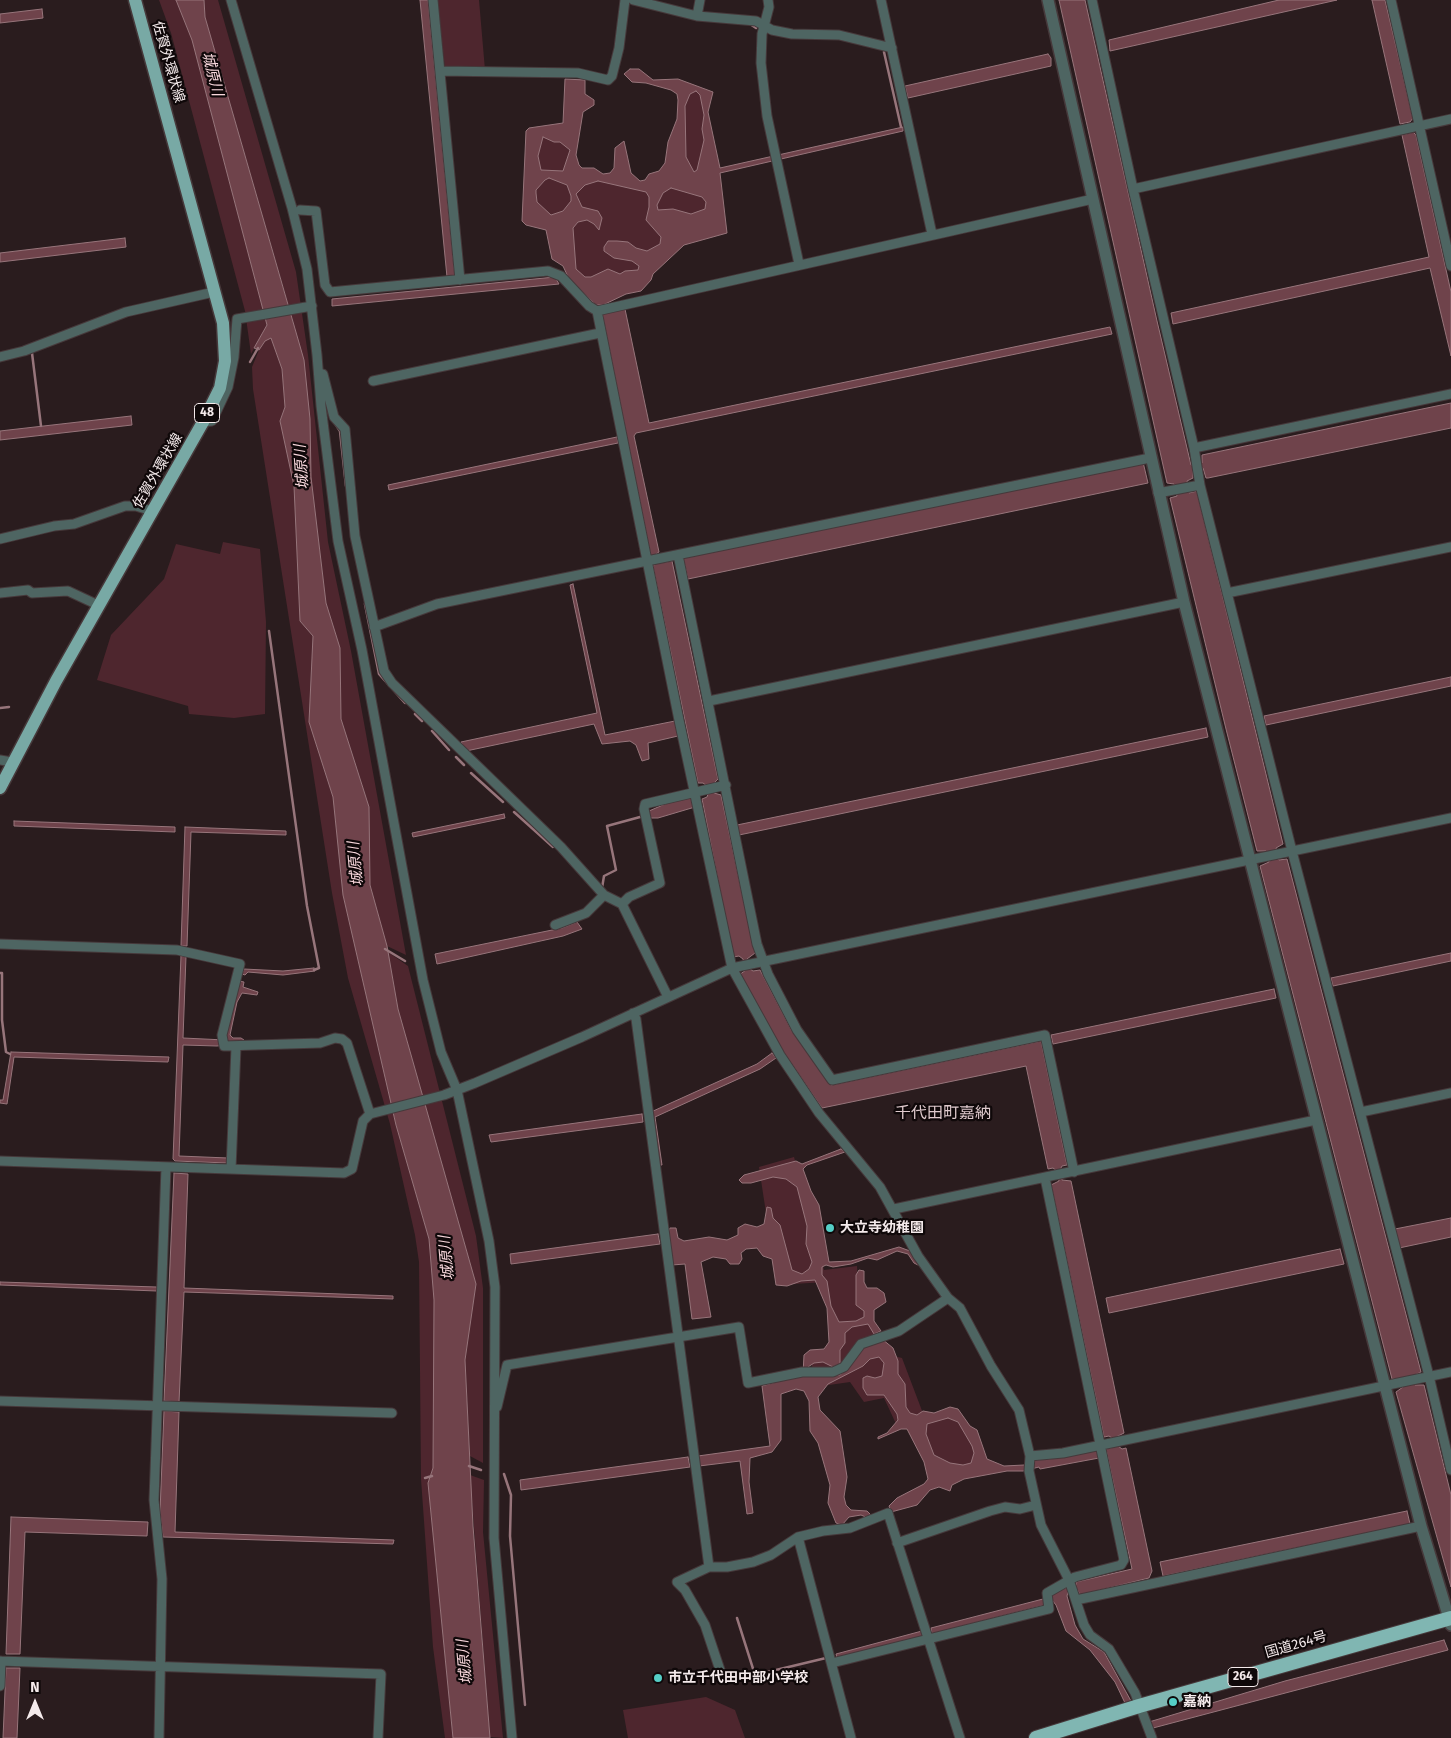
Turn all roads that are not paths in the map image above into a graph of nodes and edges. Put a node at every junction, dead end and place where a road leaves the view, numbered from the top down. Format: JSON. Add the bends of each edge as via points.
{"nodes":[{"id":1,"x":135,"y":0,"type":"edge"},
{"id":2,"x":231,"y":0,"type":"edge"},
{"id":3,"x":238,"y":0,"type":"edge"},
{"id":4,"x":433,"y":0,"type":"edge"},
{"id":5,"x":625,"y":0,"type":"edge"},
{"id":6,"x":634,"y":0,"type":"edge"},
{"id":7,"x":700,"y":0,"type":"edge"},
{"id":8,"x":768,"y":0,"type":"edge"},
{"id":9,"x":880,"y":0,"type":"edge"},
{"id":10,"x":1048,"y":0,"type":"edge"},
{"id":11,"x":1092,"y":0,"type":"edge"},
{"id":12,"x":1391,"y":0,"type":"edge"},
{"id":13,"x":697,"y":16,"type":"junction"},
{"id":14,"x":764,"y":26,"type":"junction"},
{"id":15,"x":240,"y":28,"type":"junction"},
{"id":16,"x":892,"y":48,"type":"junction"},
{"id":17,"x":440,"y":71,"type":"junction"},
{"id":18,"x":1451,"y":118,"type":"edge"},
{"id":19,"x":1419,"y":126,"type":"junction"},
{"id":20,"x":1133,"y":189,"type":"junction"},
{"id":21,"x":1093,"y":199,"type":"junction"},
{"id":22,"x":300,"y":210,"type":"dead end"},
{"id":23,"x":932,"y":234,"type":"junction"},
{"id":24,"x":799,"y":264,"type":"junction"},
{"id":25,"x":1451,"y":266,"type":"edge"},
{"id":26,"x":460,"y":280,"type":"junction"},
{"id":27,"x":214,"y":292,"type":"junction"},
{"id":28,"x":312,"y":306,"type":"junction"},
{"id":29,"x":597,"y":311,"type":"junction"},
{"id":30,"x":600,"y":333,"type":"junction"},
{"id":31,"x":318,"y":355,"type":"junction"},
{"id":32,"x":0,"y":357,"type":"edge"},
{"id":33,"x":373,"y":381,"type":"dead end"},
{"id":34,"x":1451,"y":394,"type":"edge"},
{"id":35,"x":203,"y":422,"type":"junction"},
{"id":36,"x":1194,"y":448,"type":"junction"},
{"id":37,"x":1150,"y":458,"type":"junction"},
{"id":38,"x":1200,"y":485,"type":"junction"},
{"id":39,"x":1158,"y":494,"type":"junction"},
{"id":40,"x":152,"y":511,"type":"junction"},
{"id":41,"x":0,"y":539,"type":"edge"},
{"id":42,"x":1451,"y":547,"type":"edge"},
{"id":43,"x":678,"y":555,"type":"junction"},
{"id":44,"x":653,"y":560,"type":"junction"},
{"id":45,"x":0,"y":593,"type":"edge"},
{"id":46,"x":1228,"y":593,"type":"junction"},
{"id":47,"x":1184,"y":602,"type":"junction"},
{"id":48,"x":98,"y":606,"type":"junction"},
{"id":49,"x":374,"y":627,"type":"junction"},
{"id":50,"x":709,"y":702,"type":"junction"},
{"id":51,"x":6,"y":761,"type":"edge"},
{"id":52,"x":726,"y":785,"type":"junction"},
{"id":53,"x":0,"y":788,"type":"edge"},
{"id":54,"x":695,"y":791,"type":"junction"},
{"id":55,"x":1451,"y":818,"type":"edge"},
{"id":56,"x":1292,"y":851,"type":"junction"},
{"id":57,"x":1249,"y":860,"type":"junction"},
{"id":58,"x":604,"y":895,"type":"junction"},
{"id":59,"x":622,"y":904,"type":"junction"},
{"id":60,"x":556,"y":925,"type":"dead end"},
{"id":61,"x":0,"y":944,"type":"edge"},
{"id":62,"x":762,"y":960,"type":"junction"},
{"id":63,"x":732,"y":968,"type":"junction"},
{"id":64,"x":668,"y":996,"type":"junction"},
{"id":65,"x":633,"y":1013,"type":"junction"},
{"id":66,"x":236,"y":1047,"type":"junction"},
{"id":67,"x":457,"y":1090,"type":"junction"},
{"id":68,"x":1451,"y":1093,"type":"edge"},
{"id":69,"x":1361,"y":1112,"type":"junction"},
{"id":70,"x":373,"y":1114,"type":"junction"},
{"id":71,"x":1316,"y":1120,"type":"junction"},
{"id":72,"x":0,"y":1160,"type":"edge"},
{"id":73,"x":166,"y":1167,"type":"junction"},
{"id":74,"x":231,"y":1169,"type":"junction"},
{"id":75,"x":1074,"y":1172,"type":"junction"},
{"id":76,"x":1045,"y":1178,"type":"junction"},
{"id":77,"x":894,"y":1209,"type":"junction"},
{"id":78,"x":948,"y":1298,"type":"junction"},
{"id":79,"x":678,"y":1337,"type":"junction"},
{"id":80,"x":1451,"y":1372,"type":"edge"},
{"id":81,"x":1429,"y":1376,"type":"junction"},
{"id":82,"x":1385,"y":1386,"type":"junction"},
{"id":83,"x":0,"y":1401,"type":"edge"},
{"id":84,"x":158,"y":1406,"type":"junction"},
{"id":85,"x":392,"y":1413,"type":"dead end"},
{"id":86,"x":493,"y":1424,"type":"junction"},
{"id":87,"x":1101,"y":1444,"type":"junction"},
{"id":88,"x":1029,"y":1463,"type":"junction"},
{"id":89,"x":1451,"y":1470,"type":"edge"},
{"id":90,"x":1036,"y":1505,"type":"junction"},
{"id":91,"x":1422,"y":1526,"type":"junction"},
{"id":92,"x":798,"y":1537,"type":"junction"},
{"id":93,"x":897,"y":1544,"type":"junction"},
{"id":94,"x":709,"y":1568,"type":"junction"},
{"id":95,"x":1072,"y":1589,"type":"junction"},
{"id":96,"x":1450,"y":1620,"type":"edge"},
{"id":97,"x":930,"y":1638,"type":"junction"},
{"id":98,"x":0,"y":1661,"type":"edge"},
{"id":99,"x":832,"y":1663,"type":"junction"},
{"id":100,"x":161,"y":1666,"type":"junction"},
{"id":101,"x":721,"y":1673,"type":"dead end"},
{"id":102,"x":0,"y":1686,"type":"edge"},
{"id":103,"x":1139,"y":1706,"type":"junction"},
{"id":104,"x":159,"y":1738,"type":"edge"},
{"id":105,"x":378,"y":1738,"type":"edge"},
{"id":106,"x":512,"y":1738,"type":"edge"},
{"id":107,"x":851,"y":1738,"type":"edge"},
{"id":108,"x":960,"y":1738,"type":"edge"},
{"id":109,"x":1036,"y":1738,"type":"edge"},
{"id":110,"x":1152,"y":1738,"type":"edge"}],
"edges":[{"from":1,"to":27,"type":"main road","name":"佐賀外環状線","number":"48"},
{"from":2,"to":15,"type":"street"},
{"from":3,"to":15,"type":"street"},
{"from":4,"to":17,"type":"street"},
{"from":5,"to":17,"type":"street","via":[[619,48],[608,80],[578,73]]},
{"from":6,"to":13,"type":"street"},
{"from":7,"to":13,"type":"street"},
{"from":8,"to":14,"type":"street"},
{"from":9,"to":16,"type":"street"},
{"from":10,"to":21,"type":"street"},
{"from":11,"to":20,"type":"street"},
{"from":12,"to":19,"type":"street"},
{"from":13,"to":14,"type":"street","via":[[756,21]]},
{"from":14,"to":16,"type":"street","via":[[792,34],[839,35]]},
{"from":14,"to":24,"type":"street","via":[[762,63],[775,158]]},
{"from":15,"to":28,"type":"street","via":[[292,208]]},
{"from":16,"to":23,"type":"street"},
{"from":17,"to":26,"type":"street"},
{"from":18,"to":19,"type":"street"},
{"from":19,"to":20,"type":"street"},
{"from":19,"to":25,"type":"street"},
{"from":20,"to":36,"type":"street"},
{"from":21,"to":23,"type":"street"},
{"from":21,"to":37,"type":"street"},
{"from":22,"to":26,"type":"street","via":[[316,211],[325,285],[330,292]]},
{"from":23,"to":24,"type":"street"},
{"from":24,"to":29,"type":"street"},
{"from":26,"to":29,"type":"street","via":[[554,272]]},
{"from":27,"to":32,"type":"street","via":[[126,312]]},
{"from":27,"to":35,"type":"main road","name":"佐賀外環状線","number":"48","via":[[223,323],[225,361],[220,388]]},
{"from":28,"to":31,"type":"street"},
{"from":28,"to":35,"type":"street","via":[[237,319],[228,387],[212,421]]},
{"from":29,"to":30,"type":"street"},
{"from":30,"to":33,"type":"street"},
{"from":30,"to":44,"type":"street"},
{"from":31,"to":49,"type":"street","via":[[334,417],[345,429],[356,536]]},
{"from":31,"to":67,"type":"street","via":[[320,406],[338,541],[364,660],[422,980],[441,1052]]},
{"from":34,"to":36,"type":"street"},
{"from":35,"to":40,"type":"main road","name":"佐賀外環状線","number":"48"},
{"from":36,"to":38,"type":"street"},
{"from":37,"to":39,"type":"street"},
{"from":37,"to":43,"type":"street"},
{"from":38,"to":39,"type":"street"},
{"from":38,"to":46,"type":"street"},
{"from":39,"to":47,"type":"street"},
{"from":40,"to":41,"type":"street","via":[[124,506],[74,524]]},
{"from":40,"to":48,"type":"main road","name":"佐賀外環状線","number":"48"},
{"from":42,"to":46,"type":"street"},
{"from":43,"to":44,"type":"street"},
{"from":43,"to":50,"type":"street"},
{"from":44,"to":49,"type":"street","via":[[437,604]]},
{"from":44,"to":54,"type":"street"},
{"from":45,"to":48,"type":"street","via":[[68,591]]},
{"from":46,"to":56,"type":"street"},
{"from":47,"to":50,"type":"street"},
{"from":47,"to":57,"type":"street"},
{"from":48,"to":51,"type":"main road","name":"佐賀外環状線","number":"48"},
{"from":49,"to":58,"type":"street","via":[[384,671],[392,683],[561,847]]},
{"from":50,"to":52,"type":"street"},
{"from":51,"to":53,"type":"main road","name":"佐賀外環状線","number":"48"},
{"from":52,"to":54,"type":"street"},
{"from":52,"to":62,"type":"street"},
{"from":54,"to":59,"type":"street","via":[[645,804],[660,883],[629,897]]},
{"from":54,"to":63,"type":"street"},
{"from":55,"to":56,"type":"street"},
{"from":56,"to":57,"type":"street"},
{"from":56,"to":69,"type":"street"},
{"from":57,"to":62,"type":"street"},
{"from":57,"to":71,"type":"street"},
{"from":58,"to":59,"type":"street"},
{"from":58,"to":60,"type":"street","via":[[586,913]]},
{"from":59,"to":64,"type":"street"},
{"from":61,"to":66,"type":"street","via":[[177,950],[240,964],[222,1042]]},
{"from":62,"to":63,"type":"street"},
{"from":62,"to":75,"type":"street","via":[[797,1030],[832,1080],[1045,1035]]},
{"from":63,"to":64,"type":"street"},
{"from":63,"to":77,"type":"street","via":[[807,1098],[880,1187]]},
{"from":64,"to":65,"type":"street"},
{"from":65,"to":67,"type":"street"},
{"from":65,"to":79,"type":"street"},
{"from":66,"to":70,"type":"street","via":[[342,1039],[347,1043]]},
{"from":66,"to":74,"type":"street"},
{"from":67,"to":70,"type":"street"},
{"from":67,"to":86,"type":"street","via":[[489,1241],[495,1287]]},
{"from":68,"to":69,"type":"street"},
{"from":69,"to":81,"type":"street"},
{"from":70,"to":74,"type":"street","via":[[363,1121],[352,1169],[344,1173]]},
{"from":71,"to":75,"type":"street"},
{"from":71,"to":82,"type":"street"},
{"from":72,"to":73,"type":"street"},
{"from":73,"to":74,"type":"street"},
{"from":73,"to":84,"type":"street"},
{"from":75,"to":76,"type":"street"},
{"from":76,"to":77,"type":"street"},
{"from":76,"to":87,"type":"street"},
{"from":77,"to":78,"type":"street","via":[[918,1256]]},
{"from":78,"to":79,"type":"street","via":[[899,1331],[861,1344],[844,1367],[833,1372],[806,1372],[748,1383],[740,1327]]},
{"from":78,"to":88,"type":"street","via":[[960,1308],[1019,1410]]},
{"from":79,"to":86,"type":"street","via":[[507,1365]]},
{"from":79,"to":94,"type":"street"},
{"from":80,"to":81,"type":"street"},
{"from":81,"to":82,"type":"street"},
{"from":81,"to":89,"type":"street"},
{"from":82,"to":87,"type":"street"},
{"from":82,"to":91,"type":"street"},
{"from":83,"to":84,"type":"street"},
{"from":84,"to":85,"type":"street"},
{"from":84,"to":100,"type":"street","via":[[154,1500],[162,1580]]},
{"from":86,"to":106,"type":"street","via":[[494,1538]]},
{"from":87,"to":88,"type":"street"},
{"from":87,"to":95,"type":"street","via":[[1124,1560],[1121,1565]]},
{"from":88,"to":90,"type":"street"},
{"from":90,"to":93,"type":"street","via":[[990,1510]]},
{"from":90,"to":95,"type":"street","via":[[1047,1539]]},
{"from":91,"to":95,"type":"street"},
{"from":91,"to":96,"type":"street"},
{"from":92,"to":93,"type":"street","via":[[850,1528],[888,1513]]},
{"from":92,"to":94,"type":"street","via":[[771,1555],[753,1562]]},
{"from":92,"to":99,"type":"street"},
{"from":93,"to":97,"type":"street"},
{"from":94,"to":101,"type":"street","via":[[677,1582],[705,1625]]},
{"from":95,"to":97,"type":"street","via":[[1047,1593],[1049,1609]]},
{"from":95,"to":103,"type":"street","via":[[1087,1630],[1109,1649],[1135,1693]]},
{"from":96,"to":103,"type":"highway","name":"国道264号","number":"264"},
{"from":97,"to":99,"type":"street"},
{"from":97,"to":108,"type":"street"},
{"from":98,"to":100,"type":"street"},
{"from":98,"to":102,"type":"street"},
{"from":99,"to":107,"type":"street"},
{"from":100,"to":104,"type":"street"},
{"from":100,"to":105,"type":"street","via":[[381,1674]]},
{"from":103,"to":109,"type":"highway","name":"国道264号","number":"264"},
{"from":103,"to":110,"type":"street"}]}
